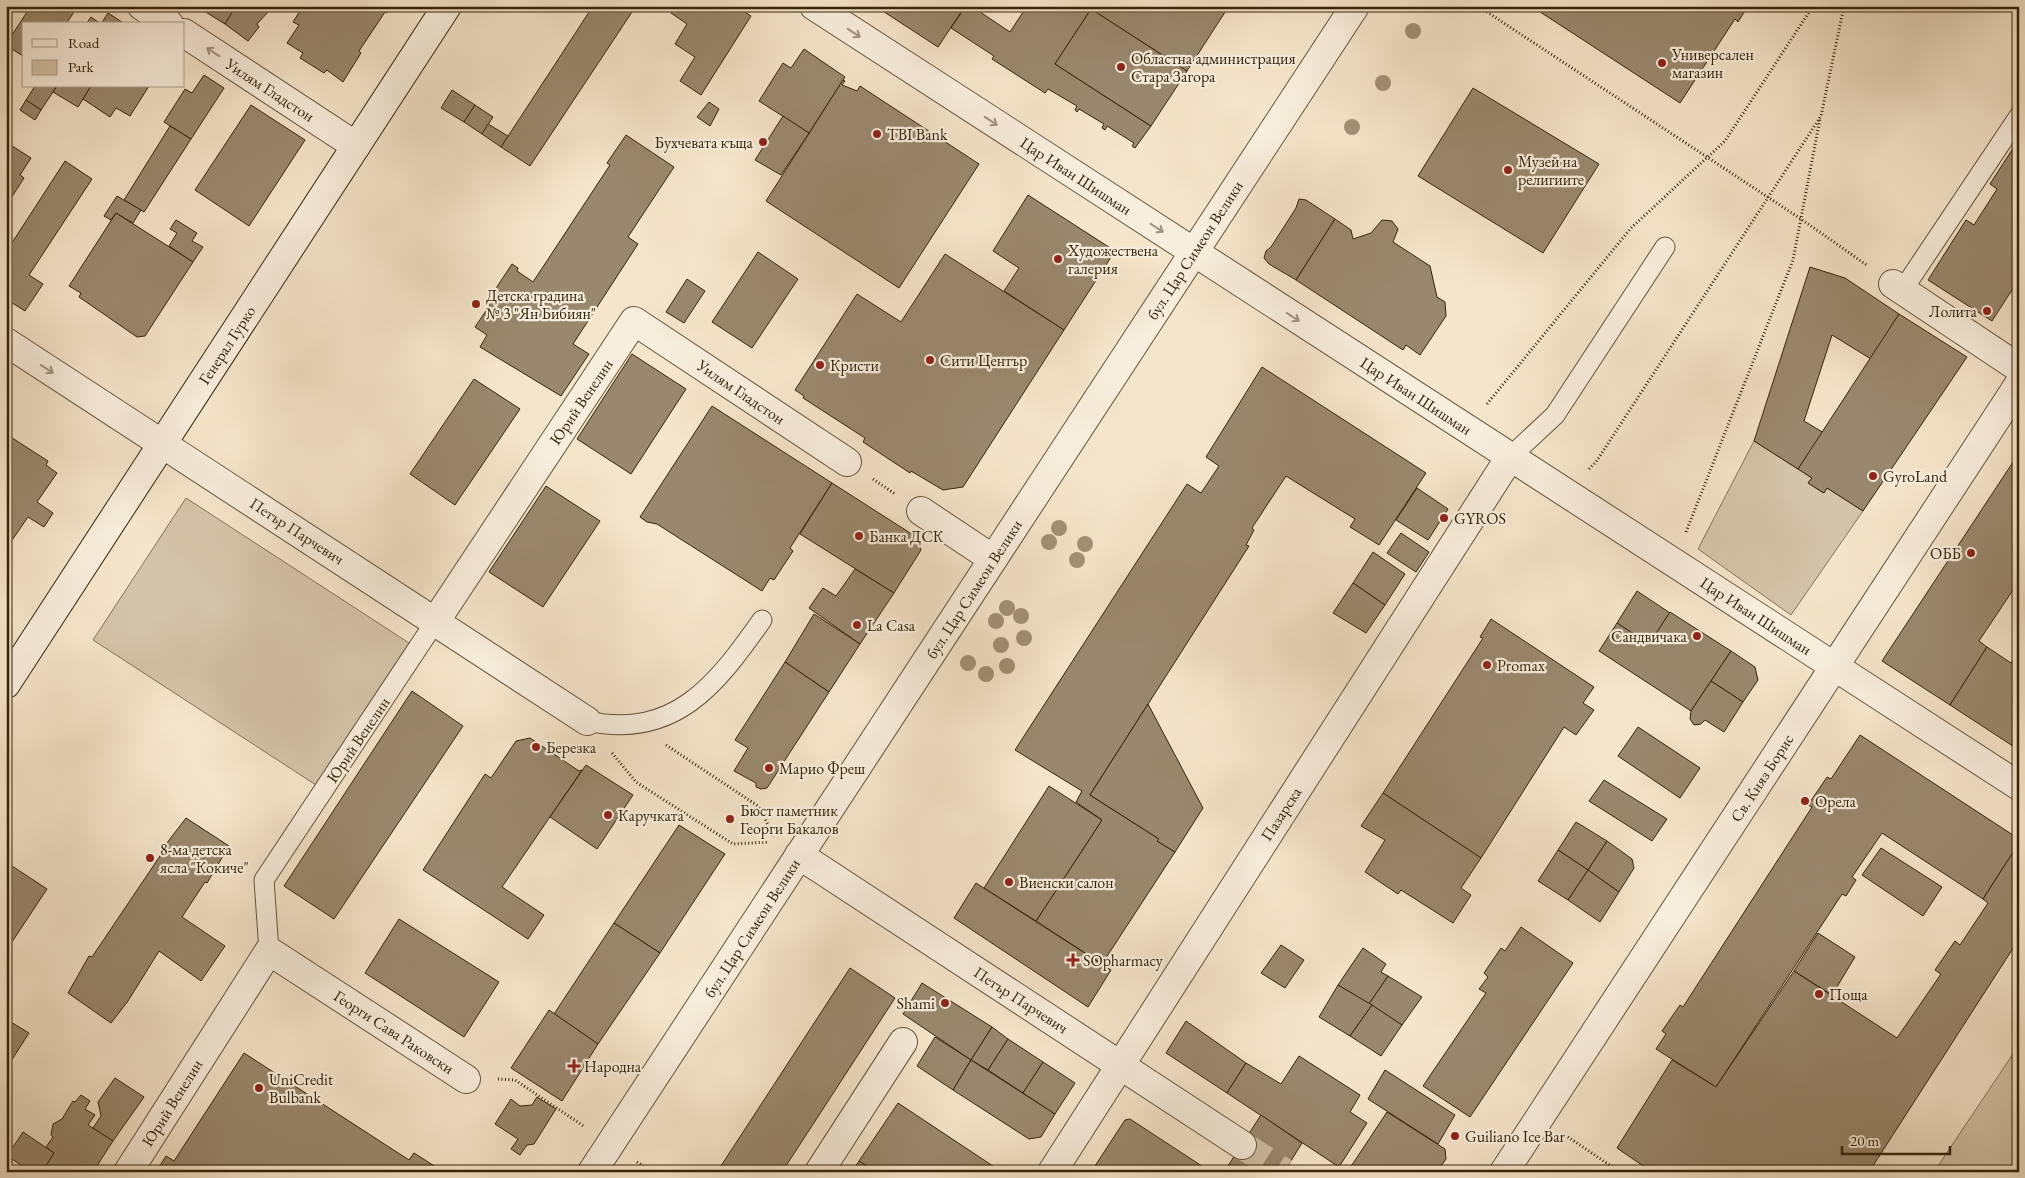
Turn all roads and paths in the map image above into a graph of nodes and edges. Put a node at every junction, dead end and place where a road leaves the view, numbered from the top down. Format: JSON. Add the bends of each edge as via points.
{"nodes":[{"id":1,"x":142,"y":6,"type":"edge"},
{"id":2,"x":447,"y":6,"type":"edge"},
{"id":3,"x":814,"y":6,"type":"edge"},
{"id":4,"x":1355,"y":6,"type":"edge"},
{"id":5,"x":1478,"y":6,"type":"edge"},
{"id":6,"x":1813,"y":6,"type":"edge"},
{"id":7,"x":1844,"y":6,"type":"edge"},
{"id":8,"x":166,"y":22,"type":"edge"},
{"id":9,"x":185,"y":35,"type":"edge"},
{"id":10,"x":1821,"y":116,"type":"junction"},
{"id":11,"x":2019,"y":116,"type":"edge"},
{"id":12,"x":356,"y":146,"type":"junction"},
{"id":13,"x":1708,"y":158,"type":"junction"},
{"id":14,"x":1768,"y":197,"type":"junction"},
{"id":15,"x":1801,"y":219,"type":"junction"},
{"id":16,"x":1665,"y":247,"type":"dead end"},
{"id":17,"x":1194,"y":252,"type":"junction"},
{"id":18,"x":1898,"y":287,"type":"junction"},
{"id":19,"x":634,"y":322,"type":"joint"},
{"id":20,"x":6,"y":342,"type":"edge"},
{"id":21,"x":2019,"y":368,"type":"edge"},
{"id":22,"x":2019,"y":384,"type":"edge"},
{"id":23,"x":1467,"y":429,"type":"junction"},
{"id":24,"x":162,"y":443,"type":"junction"},
{"id":25,"x":1510,"y":457,"type":"junction"},
{"id":26,"x":847,"y":462,"type":"joint"},
{"id":27,"x":1596,"y":462,"type":"dead end"},
{"id":28,"x":921,"y":510,"type":"joint"},
{"id":29,"x":993,"y":559,"type":"junction"},
{"id":30,"x":1674,"y":563,"type":"junction"},
{"id":31,"x":762,"y":620,"type":"dead end"},
{"id":32,"x":435,"y":622,"type":"junction"},
{"id":33,"x":1834,"y":667,"type":"junction"},
{"id":34,"x":6,"y":684,"type":"edge"},
{"id":35,"x":587,"y":721,"type":"junction"},
{"id":36,"x":660,"y":741,"type":"dead end"},
{"id":37,"x":2019,"y":786,"type":"edge"},
{"id":38,"x":800,"y":855,"type":"junction"},
{"id":39,"x":268,"y":950,"type":"junction"},
{"id":40,"x":903,"y":1042,"type":"dead end"},
{"id":41,"x":1120,"y":1065,"type":"junction"},
{"id":42,"x":466,"y":1079,"type":"joint"},
{"id":43,"x":1539,"y":1118,"type":"junction"},
{"id":44,"x":610,"y":1144,"type":"junction"},
{"id":45,"x":1242,"y":1144,"type":"tunnel mouth"},
{"id":46,"x":128,"y":1172,"type":"edge"},
{"id":47,"x":592,"y":1172,"type":"edge"},
{"id":48,"x":652,"y":1172,"type":"edge"},
{"id":49,"x":819,"y":1172,"type":"edge"},
{"id":50,"x":1052,"y":1172,"type":"edge"},
{"id":51,"x":1504,"y":1172,"type":"edge"},
{"id":52,"x":1620,"y":1172,"type":"edge"}],
"edges":[{"from":1,"to":8,"type":"street"},
{"from":2,"to":12,"type":"street","name":"Генерал Гурко"},
{"from":3,"to":17,"type":"street","name":"Цар Иван Шишман","one_way":true},
{"from":4,"to":17,"type":"street","name":"бул. Цар Симеон Велики"},
{"from":5,"to":13,"type":"path"},
{"from":6,"to":13,"type":"path","via":[[1725,141]]},
{"from":7,"to":10,"type":"path"},
{"from":12,"to":9,"type":"street","name":"Уилям Гладстон","one_way":true},
{"from":10,"to":14,"type":"path"},
{"from":10,"to":15,"type":"path"},
{"from":11,"to":18,"type":"lane"},
{"from":12,"to":24,"type":"street","name":"Генерал Гурко"},
{"from":13,"to":14,"type":"path"},
{"from":13,"to":23,"type":"path","via":[[1631,228]]},
{"from":14,"to":15,"type":"path"},
{"from":14,"to":27,"type":"path"},
{"from":15,"to":18,"type":"path"},
{"from":15,"to":30,"type":"path","via":[[1793,260]]},
{"from":16,"to":25,"type":"lane","via":[[1555,415]]},
{"from":17,"to":23,"type":"street","name":"Цар Иван Шишман","one_way":true},
{"from":17,"to":29,"type":"street","name":"бул. Цар Симеон Велики"},
{"from":18,"to":21,"type":"street"},
{"from":19,"to":26,"type":"street","name":"Уилям Гладстон"},
{"from":19,"to":32,"type":"street","name":"Юрий Венелин"},
{"from":20,"to":24,"type":"street","name":"Петър Парчевич","one_way":true},
{"from":22,"to":33,"type":"street","name":"Св. Княз Борис"},
{"from":23,"to":25,"type":"street","name":"Цар Иван Шишман"},
{"from":24,"to":32,"type":"street","name":"Петър Парчевич"},
{"from":24,"to":34,"type":"street","name":"Генерал Гурко"},
{"from":25,"to":30,"type":"street","name":"Цар Иван Шишман"},
{"from":25,"to":41,"type":"street","name":"Пазарска"},
{"from":26,"to":28,"type":"path"},
{"from":28,"to":29,"type":"street"},
{"from":29,"to":38,"type":"street","name":"бул. Цар Симеон Велики"},
{"from":30,"to":33,"type":"street","name":"Цар Иван Шишман"},
{"from":31,"to":35,"type":"lane","via":[[731,664],[696,700],[642,722],[604,725]]},
{"from":32,"to":35,"type":"street","name":"Петър Парчевич"},
{"from":32,"to":39,"type":"lane","name":"Юрий Венелин","via":[[264,880]]},
{"from":33,"to":37,"type":"street","name":"Цар Иван Шишман"},
{"from":33,"to":43,"type":"street","name":"Св. Княз Борис"},
{"from":35,"to":36,"type":"path","via":[[636,782],[732,844],[777,842],[758,806]]},
{"from":38,"to":41,"type":"street","name":"Петър Парчевич"},
{"from":38,"to":44,"type":"street","name":"бул. Цар Симеон Велики"},
{"from":39,"to":42,"type":"street","name":"Георги Сава Раковски"},
{"from":39,"to":46,"type":"street","name":"Юрий Венелин"},
{"from":40,"to":49,"type":"street"},
{"from":41,"to":45,"type":"street","name":"Петър Парчевич"},
{"from":41,"to":50,"type":"street","name":"Пазарска"},
{"from":42,"to":44,"type":"path","name":"Георги Сава Раковски","via":[[515,1080]]},
{"from":43,"to":51,"type":"street","name":"Св. Княз Борис"},
{"from":43,"to":52,"type":"path"},
{"from":44,"to":47,"type":"street","name":"бул. Цар Симеон Велики"},
{"from":44,"to":48,"type":"path","name":"Георги Сава Раковски"}]}
